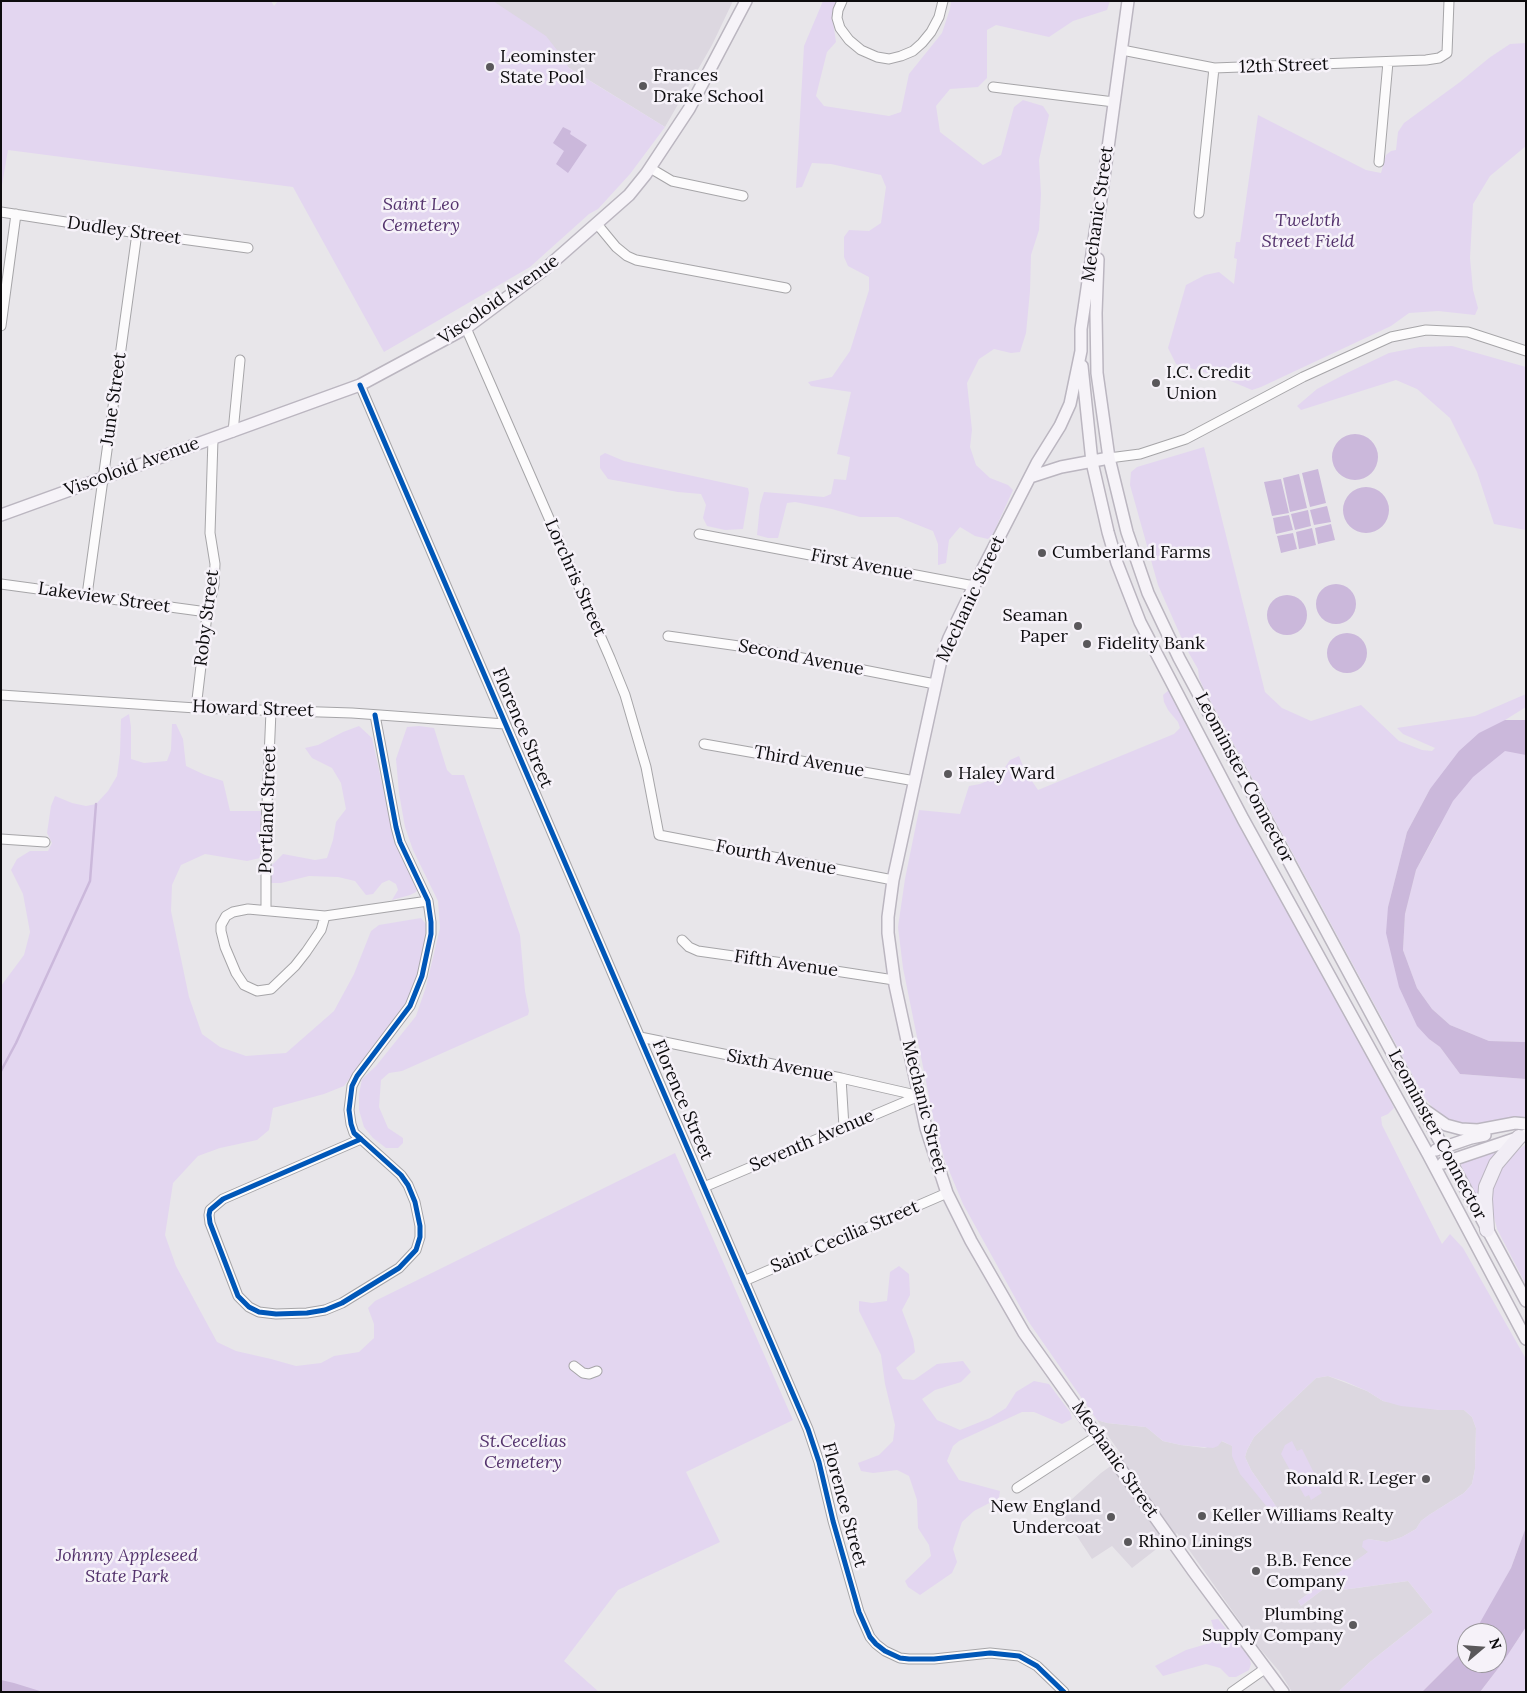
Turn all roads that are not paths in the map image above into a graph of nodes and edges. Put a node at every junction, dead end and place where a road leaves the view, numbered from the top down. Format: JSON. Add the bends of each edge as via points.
{"nodes":[{"id":1,"x":746,"y":1,"type":"edge"},
{"id":2,"x":842,"y":1,"type":"edge"},
{"id":3,"x":943,"y":1,"type":"edge"},
{"id":4,"x":1128,"y":1,"type":"edge"},
{"id":5,"x":1450,"y":1,"type":"edge"},
{"id":6,"x":1122,"y":50,"type":"junction"},
{"id":7,"x":1388,"y":62,"type":"junction"},
{"id":8,"x":1214,"y":68,"type":"junction"},
{"id":9,"x":994,"y":87,"type":"dead end"},
{"id":10,"x":1114,"y":102,"type":"junction"},
{"id":11,"x":1379,"y":162,"type":"dead end"},
{"id":12,"x":650,"y":168,"type":"junction"},
{"id":13,"x":743,"y":196,"type":"dead end"},
{"id":14,"x":1,"y":212,"type":"edge"},
{"id":15,"x":1199,"y":213,"type":"dead end"},
{"id":16,"x":16,"y":214,"type":"junction"},
{"id":17,"x":1099,"y":214,"type":"junction"},
{"id":18,"x":597,"y":224,"type":"junction"},
{"id":19,"x":137,"y":233,"type":"junction"},
{"id":20,"x":248,"y":248,"type":"dead end"},
{"id":21,"x":786,"y":288,"type":"dead end"},
{"id":22,"x":1,"y":326,"type":"edge"},
{"id":23,"x":466,"y":328,"type":"junction"},
{"id":24,"x":1081,"y":351,"type":"junction"},
{"id":25,"x":1526,"y":351,"type":"edge"},
{"id":26,"x":240,"y":360,"type":"dead end"},
{"id":27,"x":360,"y":385,"type":"junction"},
{"id":28,"x":233,"y":432,"type":"junction"},
{"id":29,"x":213,"y":438,"type":"junction"},
{"id":30,"x":1109,"y":458,"type":"junction"},
{"id":31,"x":1092,"y":462,"type":"junction"},
{"id":32,"x":103,"y":477,"type":"junction"},
{"id":33,"x":1030,"y":477,"type":"junction"},
{"id":34,"x":1,"y":515,"type":"edge"},
{"id":35,"x":699,"y":534,"type":"dead end"},
{"id":36,"x":1,"y":584,"type":"edge"},
{"id":37,"x":974,"y":586,"type":"junction"},
{"id":38,"x":87,"y":595,"type":"junction"},
{"id":39,"x":207,"y":612,"type":"junction"},
{"id":40,"x":668,"y":636,"type":"dead end"},
{"id":41,"x":934,"y":684,"type":"junction"},
{"id":42,"x":1,"y":695,"type":"edge"},
{"id":43,"x":196,"y":708,"type":"junction"},
{"id":44,"x":272,"y":711,"type":"junction"},
{"id":45,"x":375,"y":715,"type":"junction"},
{"id":46,"x":505,"y":724,"type":"junction"},
{"id":47,"x":704,"y":744,"type":"dead end"},
{"id":48,"x":914,"y":781,"type":"junction"},
{"id":49,"x":659,"y":836,"type":"joint"},
{"id":50,"x":1,"y":839,"type":"edge"},
{"id":51,"x":45,"y":842,"type":"dead end"},
{"id":52,"x":893,"y":880,"type":"junction"},
{"id":53,"x":428,"y":902,"type":"junction"},
{"id":54,"x":266,"y":910,"type":"junction"},
{"id":55,"x":325,"y":916,"type":"junction"},
{"id":56,"x":682,"y":940,"type":"dead end"},
{"id":57,"x":894,"y":980,"type":"junction"},
{"id":58,"x":640,"y":1037,"type":"junction"},
{"id":59,"x":841,"y":1078,"type":"junction"},
{"id":60,"x":920,"y":1096,"type":"junction"},
{"id":61,"x":1423,"y":1109,"type":"junction"},
{"id":62,"x":1526,"y":1124,"type":"edge"},
{"id":63,"x":844,"y":1127,"type":"junction"},
{"id":64,"x":1522,"y":1136,"type":"edge"},
{"id":65,"x":361,"y":1139,"type":"junction"},
{"id":66,"x":1443,"y":1148,"type":"junction"},
{"id":67,"x":1428,"y":1154,"type":"junction"},
{"id":68,"x":1450,"y":1160,"type":"junction"},
{"id":69,"x":1435,"y":1167,"type":"junction"},
{"id":70,"x":704,"y":1187,"type":"junction"},
{"id":71,"x":947,"y":1193,"type":"junction"},
{"id":72,"x":1487,"y":1230,"type":"junction"},
{"id":73,"x":744,"y":1281,"type":"junction"},
{"id":74,"x":1526,"y":1301,"type":"edge"},
{"id":75,"x":1526,"y":1339,"type":"edge"},
{"id":76,"x":574,"y":1366,"type":"dead end"},
{"id":77,"x":597,"y":1371,"type":"dead end"},
{"id":78,"x":1097,"y":1436,"type":"junction"},
{"id":79,"x":1017,"y":1488,"type":"dead end"},
{"id":80,"x":1266,"y":1668,"type":"junction"},
{"id":81,"x":1064,"y":1692,"type":"edge"},
{"id":82,"x":1232,"y":1692,"type":"edge"},
{"id":83,"x":1283,"y":1692,"type":"edge"}],
"edges":[{"from":1,"to":12,"type":"main road","name":"Viscoloid Avenue","via":[[689,110]]},
{"from":2,"to":3,"type":"street","via":[[837,18],[849,40],[861,50],[889,59],[913,51],[922,43],[939,17]]},
{"from":4,"to":6,"type":"main road","name":"Mechanic Street"},
{"from":5,"to":7,"type":"street","name":"12th Street","via":[[1446,54],[1426,60]]},
{"from":6,"to":8,"type":"street","name":"12th Street"},
{"from":6,"to":10,"type":"main road","name":"Mechanic Street"},
{"from":7,"to":8,"type":"street","name":"12th Street"},
{"from":7,"to":11,"type":"street"},
{"from":8,"to":15,"type":"street"},
{"from":9,"to":10,"type":"street"},
{"from":10,"to":17,"type":"main road","name":"Mechanic Street"},
{"from":12,"to":13,"type":"street","via":[[672,181]]},
{"from":12,"to":18,"type":"main road","name":"Viscoloid Avenue","via":[[629,195]]},
{"from":14,"to":16,"type":"street","name":"Dudley Street"},
{"from":16,"to":19,"type":"street","name":"Dudley Street"},
{"from":16,"to":22,"type":"street"},
{"from":17,"to":24,"type":"main road","name":"Mechanic Street","via":[[1081,328]]},
{"from":17,"to":30,"type":"main road","name":"Leominster Connector","via":[[1097,373]]},
{"from":18,"to":21,"type":"street","via":[[616,247],[636,260]]},
{"from":18,"to":23,"type":"main road","name":"Viscoloid Avenue","via":[[546,269]]},
{"from":19,"to":20,"type":"street","name":"Dudley Street"},
{"from":19,"to":32,"type":"street","name":"June Street"},
{"from":23,"to":27,"type":"main road","name":"Viscoloid Avenue"},
{"from":23,"to":49,"type":"street","name":"Lorchris Street","via":[[621,686],[642,751]]},
{"from":24,"to":31,"type":"main road","name":"Leominster Connector"},
{"from":24,"to":33,"type":"main road","name":"Mechanic Street","via":[[1066,415]]},
{"from":25,"to":30,"type":"street","via":[[1468,332],[1426,330],[1391,338],[1303,376],[1186,439],[1155,450]]},
{"from":26,"to":28,"type":"street"},
{"from":27,"to":28,"type":"main road","name":"Viscoloid Avenue"},
{"from":27,"to":46,"type":"street","name":"Florence Street"},
{"from":28,"to":29,"type":"main road","name":"Viscoloid Avenue"},
{"from":29,"to":32,"type":"main road","name":"Viscoloid Avenue"},
{"from":29,"to":39,"type":"street","name":"Roby Street","via":[[210,533],[215,564]]},
{"from":30,"to":31,"type":"main road"},
{"from":30,"to":61,"type":"main road","name":"Leominster Connector","via":[[1127,532],[1161,621]]},
{"from":31,"to":33,"type":"main road"},
{"from":31,"to":67,"type":"main road","name":"Leominster Connector","via":[[1117,563],[1151,646]]},
{"from":32,"to":34,"type":"main road","name":"Viscoloid Avenue"},
{"from":32,"to":38,"type":"street","name":"June Street"},
{"from":33,"to":37,"type":"main road","name":"Mechanic Street"},
{"from":35,"to":37,"type":"street","name":"First Avenue"},
{"from":36,"to":38,"type":"street","name":"Lakeview Street"},
{"from":37,"to":41,"type":"main road","name":"Mechanic Street","via":[[949,638]]},
{"from":38,"to":39,"type":"street","name":"Lakeview Street"},
{"from":39,"to":43,"type":"street","name":"Roby Street"},
{"from":40,"to":41,"type":"street","name":"Second Avenue","via":[[746,647]]},
{"from":41,"to":48,"type":"main road","name":"Mechanic Street"},
{"from":42,"to":43,"type":"street","name":"Howard Street"},
{"from":43,"to":44,"type":"street","name":"Howard Street"},
{"from":44,"to":45,"type":"street","name":"Howard Street"},
{"from":44,"to":54,"type":"street","name":"Portland Street"},
{"from":45,"to":46,"type":"street","name":"Howard Street"},
{"from":45,"to":53,"type":"street","via":[[400,842]]},
{"from":46,"to":58,"type":"street","name":"Florence Street"},
{"from":47,"to":48,"type":"street","name":"Third Avenue"},
{"from":48,"to":52,"type":"main road","name":"Mechanic Street"},
{"from":49,"to":52,"type":"street","name":"Fourth Avenue"},
{"from":50,"to":51,"type":"street"},
{"from":52,"to":57,"type":"main road","name":"Mechanic Street","via":[[888,933]]},
{"from":53,"to":55,"type":"street"},
{"from":53,"to":65,"type":"street","via":[[431,934],[415,996],[357,1076],[351,1091],[351,1124]]},
{"from":54,"to":55,"type":"street"},
{"from":54,"to":55,"type":"street","via":[[233,912],[226,916],[222,925],[236,973],[244,985],[257,991],[271,988],[295,966],[321,930]]},
{"from":56,"to":57,"type":"street","name":"Fifth Avenue","via":[[698,951]]},
{"from":57,"to":60,"type":"main road","name":"Mechanic Street"},
{"from":58,"to":59,"type":"street","name":"Sixth Avenue"},
{"from":58,"to":70,"type":"street","name":"Florence Street"},
{"from":59,"to":60,"type":"street","name":"Sixth Avenue"},
{"from":59,"to":63,"type":"street"},
{"from":60,"to":63,"type":"street","name":"Seventh Avenue"},
{"from":60,"to":71,"type":"main road","name":"Mechanic Street","via":[[926,1128]]},
{"from":61,"to":62,"type":"main road","via":[[1446,1124],[1461,1129]]},
{"from":61,"to":66,"type":"main road","name":"Leominster Connector"},
{"from":62,"to":66,"type":"main road"},
{"from":63,"to":70,"type":"street","name":"Seventh Avenue"},
{"from":64,"to":68,"type":"main road"},
{"from":64,"to":72,"type":"highway","via":[[1496,1164],[1486,1187]]},
{"from":65,"to":65,"type":"street","via":[[223,1199],[210,1210],[210,1223],[235,1286],[249,1307],[258,1312],[276,1314],[325,1310],[399,1268],[416,1250],[420,1226],[408,1185]]},
{"from":66,"to":67,"type":"main road"},
{"from":66,"to":68,"type":"main road","name":"Leominster Connector"},
{"from":67,"to":69,"type":"main road","name":"Leominster Connector"},
{"from":68,"to":69,"type":"main road"},
{"from":68,"to":72,"type":"main road","name":"Leominster Connector"},
{"from":69,"to":75,"type":"main road","name":"Leominster Connector"},
{"from":70,"to":73,"type":"street","name":"Florence Street"},
{"from":71,"to":73,"type":"street","name":"Saint Cecilia Street"},
{"from":71,"to":78,"type":"main road","name":"Mechanic Street","via":[[1024,1333]]},
{"from":72,"to":74,"type":"main road","name":"Leominster Connector"},
{"from":73,"to":81,"type":"street","name":"Florence Street","via":[[814,1445],[859,1612],[874,1642],[889,1653],[909,1659],[990,1653],[1019,1656],[1037,1666]]},
{"from":76,"to":77,"type":"street","via":[[583,1373]]},
{"from":78,"to":79,"type":"street"},
{"from":78,"to":80,"type":"main road","name":"Mechanic Street"},
{"from":80,"to":82,"type":"street"},
{"from":80,"to":83,"type":"main road","name":"Mechanic Street"}]}
